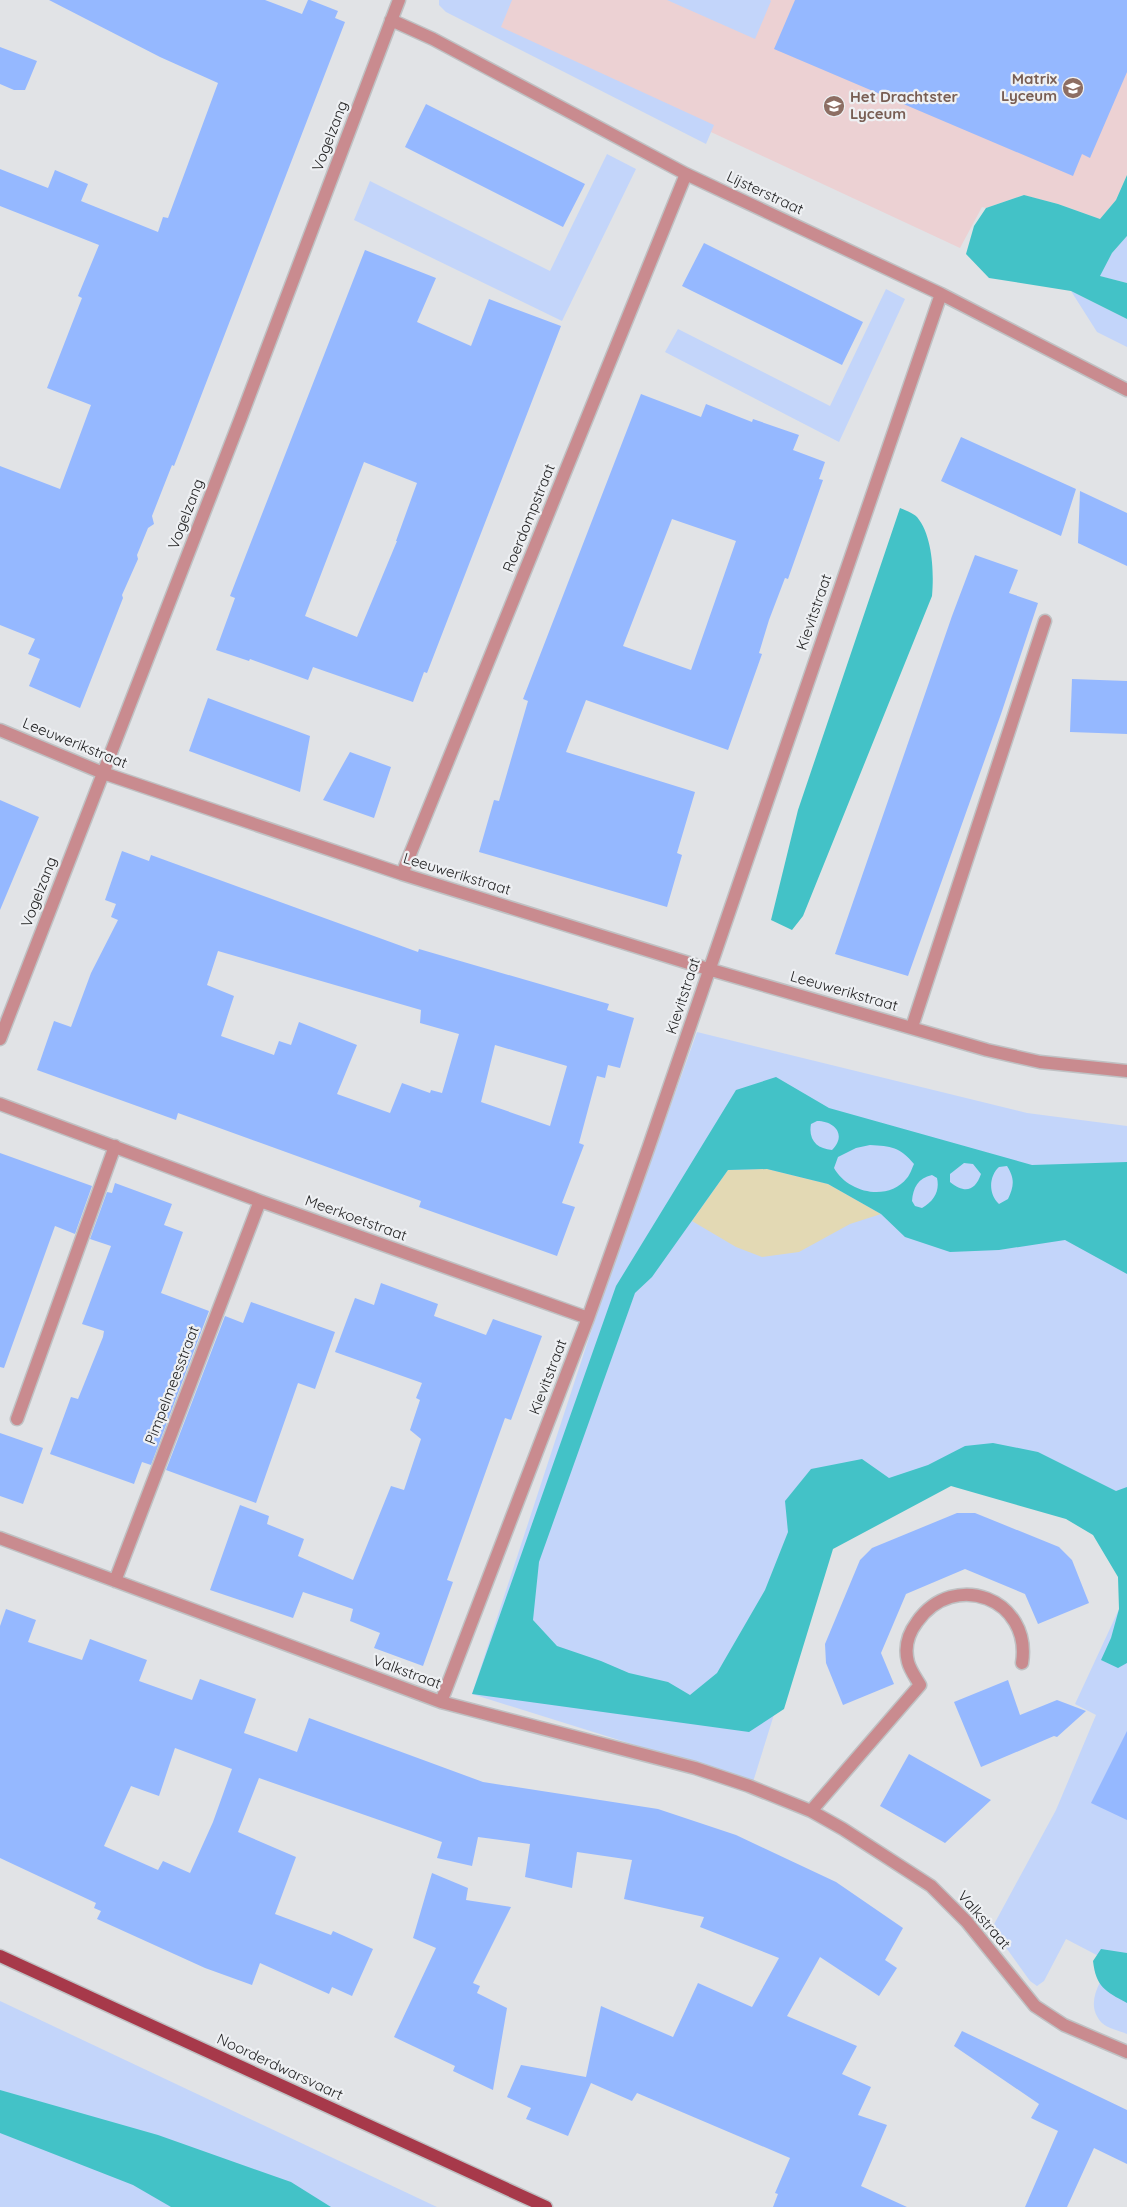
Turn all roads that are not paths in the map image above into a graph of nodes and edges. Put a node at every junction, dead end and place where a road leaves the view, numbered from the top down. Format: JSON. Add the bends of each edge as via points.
{"nodes":[{"id":1,"x":399,"y":0,"type":"edge"},
{"id":2,"x":391,"y":20,"type":"junction"},
{"id":3,"x":686,"y":174,"type":"junction"},
{"id":4,"x":941,"y":294,"type":"junction"},
{"id":5,"x":1127,"y":390,"type":"edge"},
{"id":6,"x":1045,"y":621,"type":"dead end"},
{"id":7,"x":0,"y":730,"type":"edge"},
{"id":8,"x":103,"y":773,"type":"junction"},
{"id":9,"x":402,"y":874,"type":"junction"},
{"id":10,"x":708,"y":969,"type":"junction"},
{"id":11,"x":912,"y":1027,"type":"junction"},
{"id":12,"x":0,"y":1039,"type":"edge"},
{"id":13,"x":1127,"y":1071,"type":"edge"},
{"id":14,"x":0,"y":1104,"type":"edge"},
{"id":15,"x":115,"y":1146,"type":"junction"},
{"id":16,"x":260,"y":1201,"type":"junction"},
{"id":17,"x":588,"y":1318,"type":"junction"},
{"id":18,"x":17,"y":1419,"type":"dead end"},
{"id":19,"x":0,"y":1538,"type":"edge"},
{"id":20,"x":115,"y":1581,"type":"junction"},
{"id":21,"x":1022,"y":1663,"type":"dead end"},
{"id":22,"x":440,"y":1702,"type":"junction"},
{"id":23,"x":811,"y":1811,"type":"junction"},
{"id":24,"x":0,"y":1956,"type":"edge"},
{"id":25,"x":1127,"y":2052,"type":"edge"},
{"id":26,"x":546,"y":2207,"type":"edge"}],
"edges":[{"from":1,"to":2,"type":"street","name":"Vogelzang"},
{"from":2,"to":3,"type":"street","name":"Lijsterstraat","via":[[434,39]]},
{"from":2,"to":8,"type":"street","name":"Vogelzang"},
{"from":3,"to":4,"type":"street","name":"Lijsterstraat"},
{"from":3,"to":9,"type":"street","name":"Roerdompstraat"},
{"from":4,"to":5,"type":"street","name":"Lijsterstraat"},
{"from":4,"to":10,"type":"street","name":"Kievitstraat"},
{"from":6,"to":11,"type":"street","name":"Leeuwerikstraat"},
{"from":7,"to":8,"type":"street","name":"Leeuwerikstraat"},
{"from":8,"to":9,"type":"street","name":"Leeuwerikstraat"},
{"from":8,"to":12,"type":"street","name":"Vogelzang"},
{"from":9,"to":10,"type":"street","name":"Leeuwerikstraat"},
{"from":10,"to":11,"type":"street","name":"Leeuwerikstraat"},
{"from":10,"to":17,"type":"street","name":"Kievitstraat"},
{"from":11,"to":13,"type":"street","name":"Leeuwerikstraat","via":[[1040,1062]]},
{"from":14,"to":15,"type":"street","name":"Meerkoetstraat"},
{"from":15,"to":16,"type":"street","name":"Meerkoetstraat"},
{"from":15,"to":18,"type":"street"},
{"from":16,"to":17,"type":"street","name":"Meerkoetstraat"},
{"from":16,"to":20,"type":"street","name":"Pimpelmeesstraat"},
{"from":17,"to":22,"type":"street","name":"Kievitstraat"},
{"from":19,"to":20,"type":"street","name":"Valkstraat"},
{"from":20,"to":22,"type":"street","name":"Valkstraat"},
{"from":21,"to":23,"type":"street","via":[[1022,1639],[1005,1609],[992,1600],[974,1595],[940,1600],[925,1611],[911,1630],[906,1648],[908,1664],[920,1685]]},
{"from":22,"to":23,"type":"street","name":"Valkstraat","via":[[695,1768]]},
{"from":23,"to":25,"type":"street","name":"Valkstraat","via":[[931,1886],[967,1922],[1035,2006],[1064,2025]]},
{"from":24,"to":26,"type":"main road","name":"Noorderdwarsvaart"}]}
